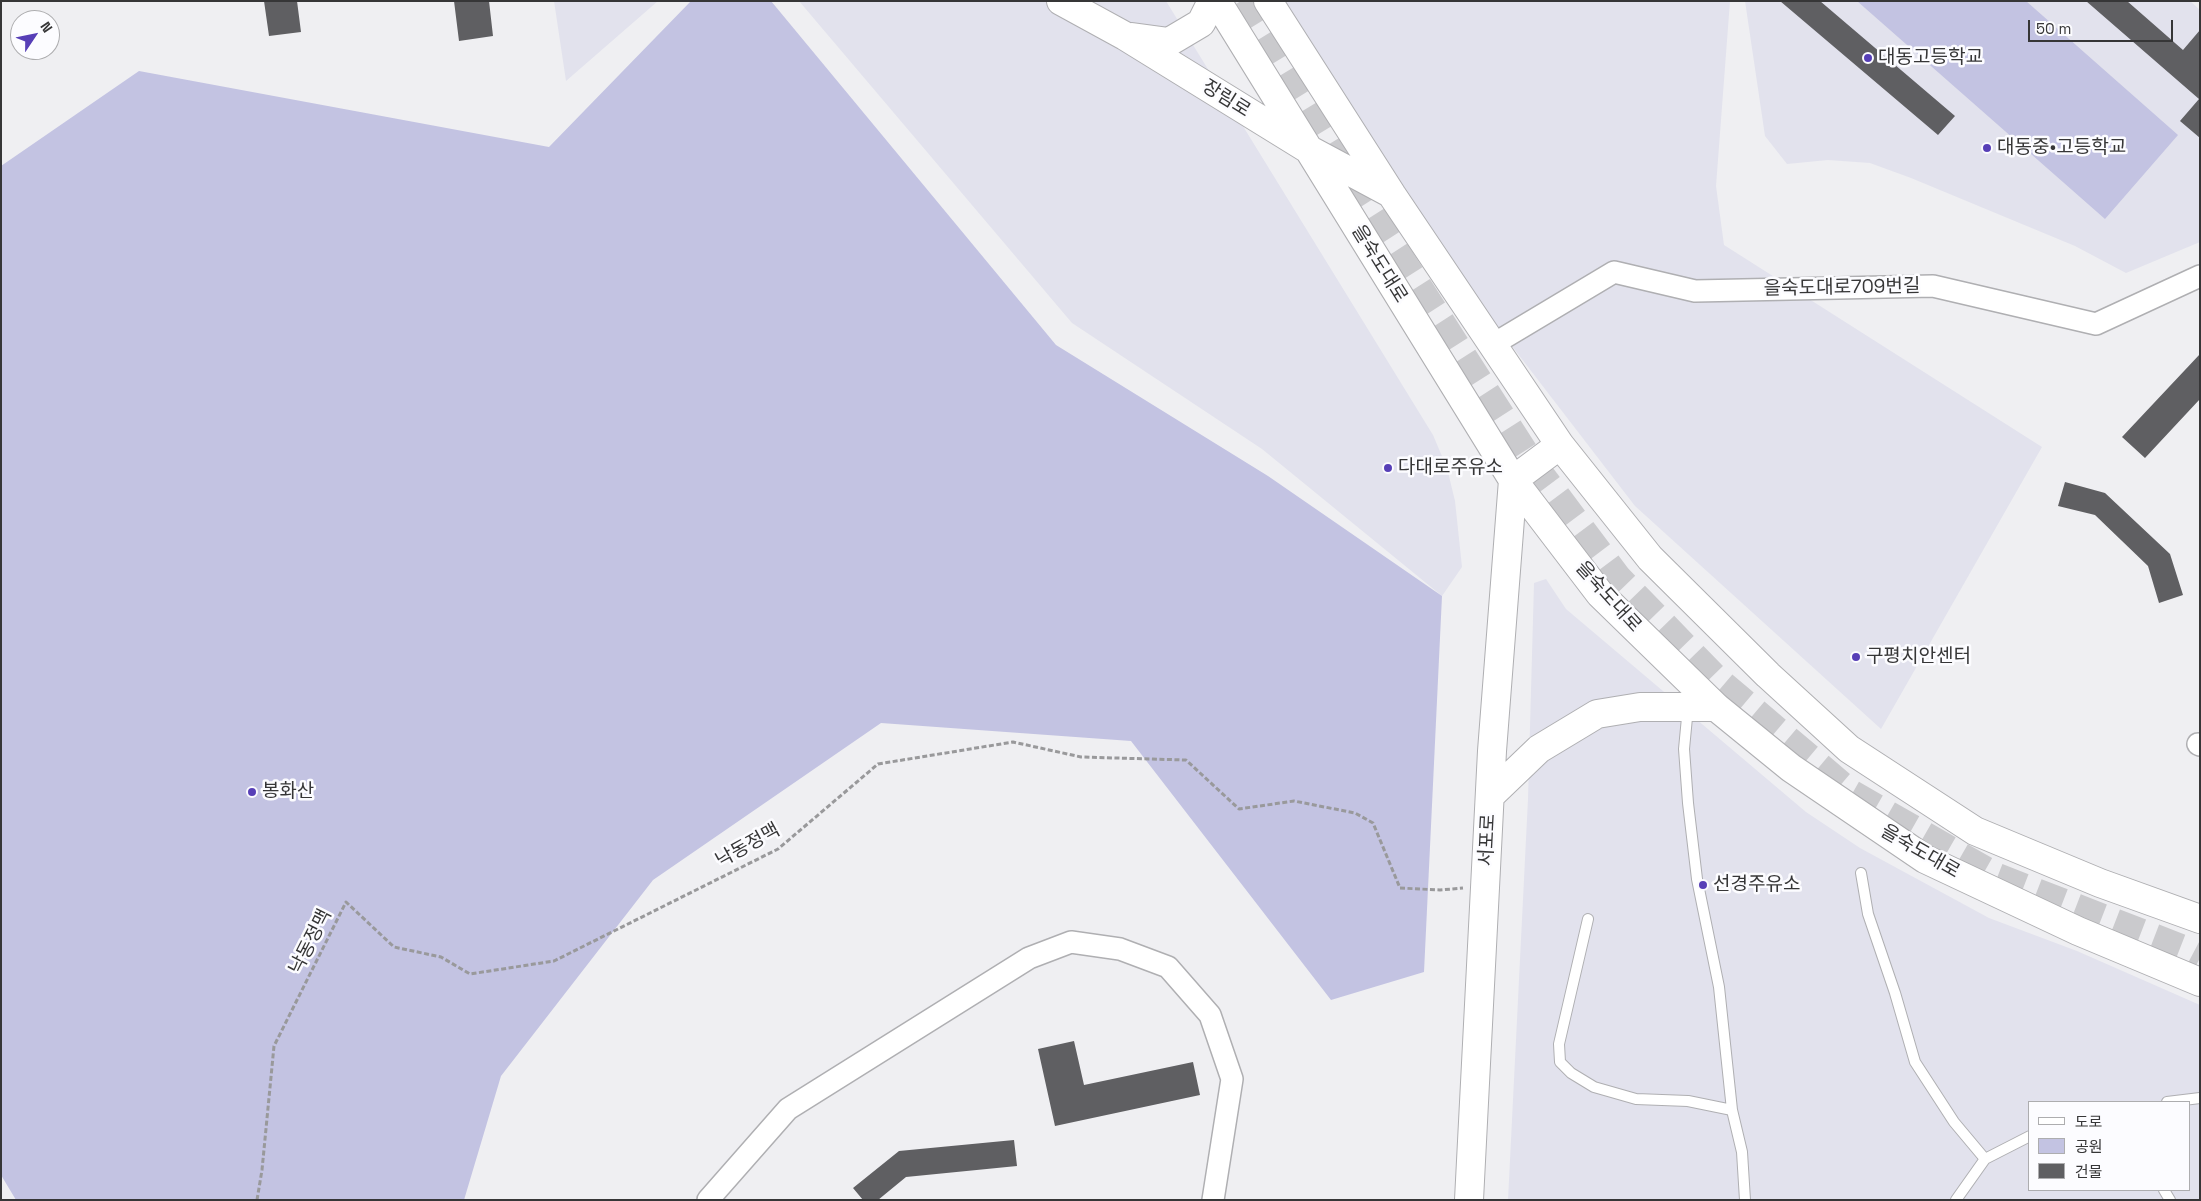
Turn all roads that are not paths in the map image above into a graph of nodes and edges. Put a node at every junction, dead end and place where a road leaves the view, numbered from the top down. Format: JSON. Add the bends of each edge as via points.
{"nodes":[{"id":1,"x":1061,"y":1,"type":"edge"},
{"id":2,"x":1212,"y":1,"type":"edge"},
{"id":3,"x":1217,"y":1,"type":"edge"},
{"id":4,"x":1268,"y":1,"type":"edge"},
{"id":5,"x":1125,"y":36,"type":"junction"},
{"id":6,"x":1308,"y":149,"type":"junction"},
{"id":7,"x":1392,"y":195,"type":"junction"},
{"id":8,"x":2200,"y":276,"type":"edge"},
{"id":9,"x":1492,"y":346,"type":"junction"},
{"id":10,"x":1560,"y":445,"type":"junction"},
{"id":11,"x":1513,"y":480,"type":"junction"},
{"id":12,"x":1688,"y":706,"type":"junction"},
{"id":13,"x":1716,"y":707,"type":"junction"},
{"id":14,"x":1490,"y":795,"type":"junction"},
{"id":15,"x":1861,"y":873,"type":"dead end"},
{"id":16,"x":1588,"y":918,"type":"dead end"},
{"id":17,"x":2200,"y":920,"type":"edge"},
{"id":18,"x":2200,"y":982,"type":"edge"},
{"id":19,"x":2200,"y":1098,"type":"edge"},
{"id":20,"x":2175,"y":1101,"type":"edge"},
{"id":21,"x":1732,"y":1110,"type":"junction"},
{"id":22,"x":2028,"y":1137,"type":"edge"},
{"id":23,"x":1985,"y":1159,"type":"junction"},
{"id":24,"x":708,"y":1200,"type":"edge"},
{"id":25,"x":1214,"y":1200,"type":"edge"},
{"id":26,"x":1469,"y":1200,"type":"edge"},
{"id":27,"x":1745,"y":1200,"type":"edge"},
{"id":28,"x":1956,"y":1200,"type":"edge"}],
"edges":[{"from":1,"to":5,"type":"main road","name":"장림로"},
{"from":2,"to":5,"type":"main road","via":[[1201,24],[1169,42]]},
{"from":3,"to":6,"type":"main road","name":"을숙도대로"},
{"from":4,"to":7,"type":"main road"},
{"from":5,"to":6,"type":"main road","name":"장림로"},
{"from":6,"to":7,"type":"main road","name":"장림로"},
{"from":6,"to":11,"type":"main road","name":"을숙도대로"},
{"from":7,"to":9,"type":"main road"},
{"from":8,"to":9,"type":"street","name":"을숙도대로709번길","via":[[2096,324],[1933,286],[1695,291],[1614,272]]},
{"from":9,"to":10,"type":"main road"},
{"from":10,"to":11,"type":"main road"},
{"from":10,"to":17,"type":"main road","via":[[1650,558],[1768,675],[1849,749],[1974,831]]},
{"from":11,"to":13,"type":"main road","name":"을숙도대로","via":[[1600,594]]},
{"from":11,"to":14,"type":"main road","name":"서포로"},
{"from":12,"to":13,"type":"main road"},
{"from":12,"to":14,"type":"main road","via":[[1640,706],[1597,714],[1539,749]]},
{"from":12,"to":21,"type":"lane","via":[[1684,749],[1688,803],[1697,879],[1719,987]]},
{"from":13,"to":18,"type":"main road","name":"을숙도대로","via":[[1791,768],[1925,860],[2078,931]]},
{"from":14,"to":26,"type":"main road","name":"서포로"},
{"from":15,"to":23,"type":"lane","via":[[1868,914],[1896,993],[1915,1062],[1954,1122]]},
{"from":16,"to":21,"type":"lane","via":[[1558,1044],[1560,1062],[1594,1087],[1636,1099],[1688,1101]]},
{"from":19,"to":20,"type":"lane"},
{"from":21,"to":27,"type":"lane","via":[[1742,1152]]},
{"from":22,"to":23,"type":"lane"},
{"from":23,"to":28,"type":"lane"},
{"from":24,"to":25,"type":"street","via":[[788,1109],[1029,958],[1071,942],[1120,949],[1168,967],[1210,1015],[1232,1080]]}]}
